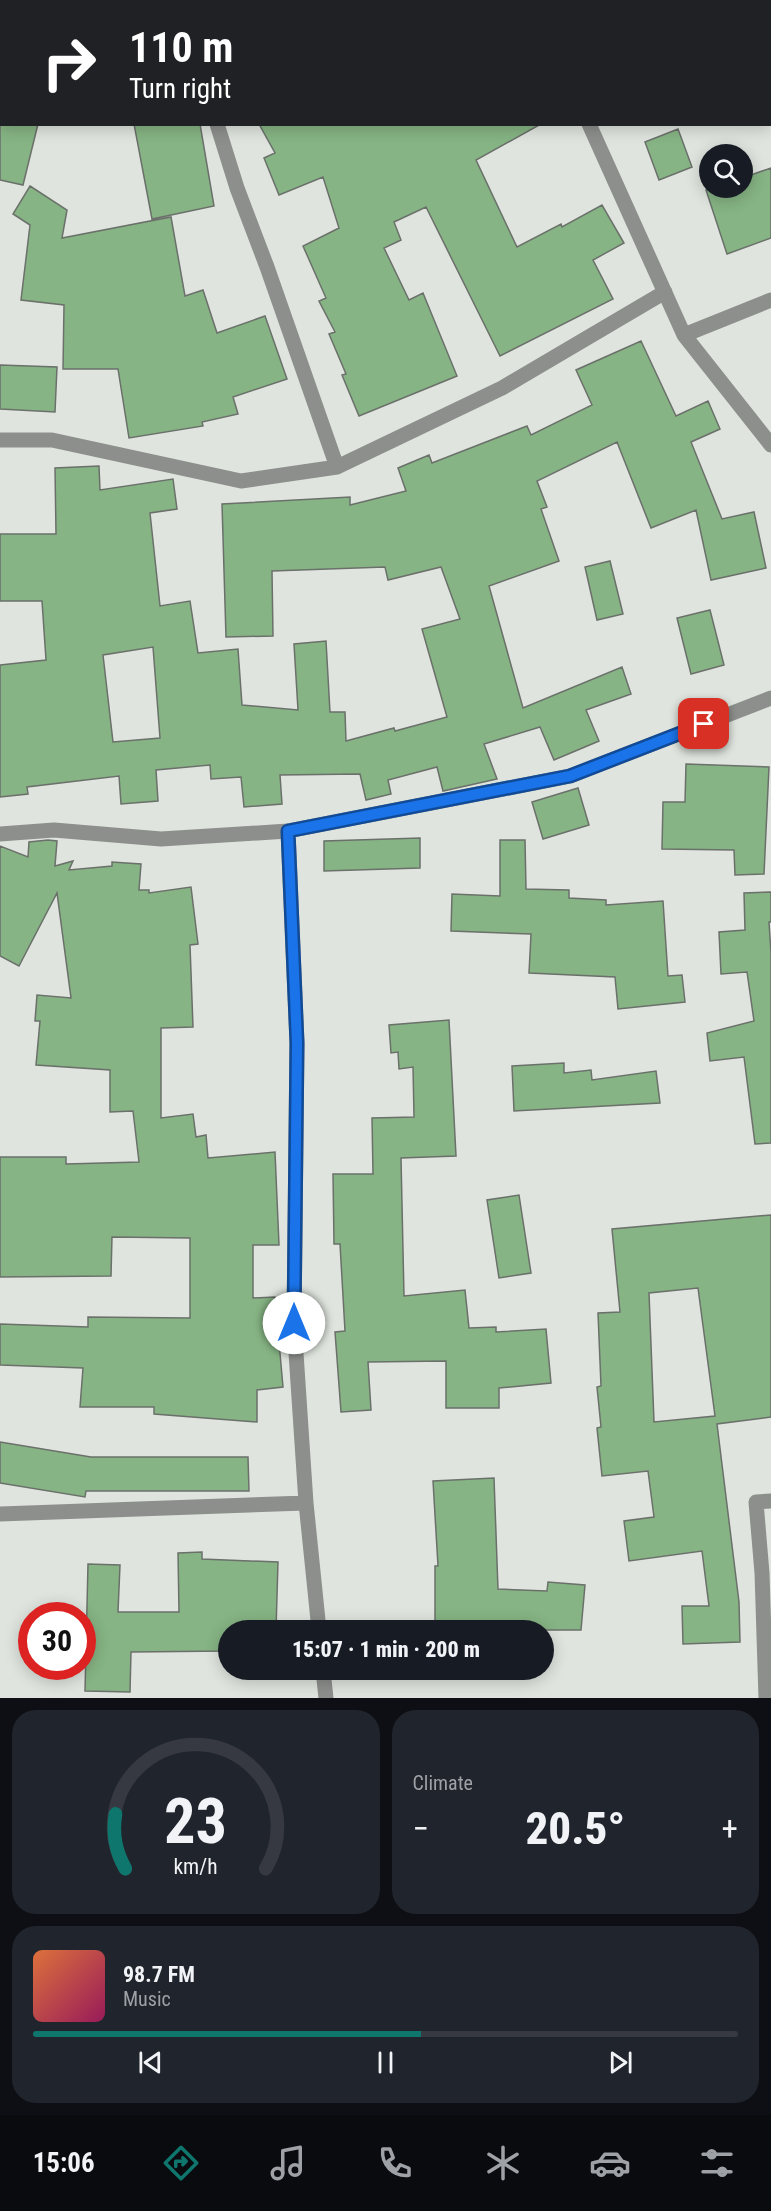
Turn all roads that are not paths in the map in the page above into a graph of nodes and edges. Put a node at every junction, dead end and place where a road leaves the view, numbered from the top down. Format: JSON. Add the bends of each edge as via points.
{"nodes":[{"id":1,"x":218,"y":126,"type":"edge"},
{"id":2,"x":590,"y":126,"type":"edge"},
{"id":3,"x":665,"y":292,"type":"junction"},
{"id":4,"x":771,"y":300,"type":"edge"},
{"id":5,"x":684,"y":335,"type":"junction"},
{"id":6,"x":0,"y":440,"type":"edge"},
{"id":7,"x":771,"y":445,"type":"edge"},
{"id":8,"x":337,"y":467,"type":"junction"},
{"id":9,"x":771,"y":698,"type":"edge"},
{"id":10,"x":288,"y":831,"type":"junction"},
{"id":11,"x":0,"y":834,"type":"edge"},
{"id":12,"x":771,"y":1501,"type":"edge"},
{"id":13,"x":306,"y":1503,"type":"junction"},
{"id":14,"x":0,"y":1514,"type":"edge"},
{"id":15,"x":318,"y":1620,"type":"edge"},
{"id":16,"x":324,"y":1680,"type":"edge"},
{"id":17,"x":326,"y":1698,"type":"edge"},
{"id":18,"x":766,"y":1698,"type":"edge"}],
"edges":[{"from":1,"to":8,"type":"street"},
{"from":2,"to":3,"type":"street"},
{"from":3,"to":5,"type":"street"},
{"from":3,"to":8,"type":"street","via":[[502,388]]},
{"from":4,"to":5,"type":"street"},
{"from":5,"to":7,"type":"street"},
{"from":6,"to":8,"type":"street","via":[[52,440],[241,481]]},
{"from":9,"to":10,"type":"street","via":[[570,776]]},
{"from":10,"to":11,"type":"street","via":[[161,839],[54,830]]},
{"from":10,"to":13,"type":"street","via":[[297,1043],[294,1323]]},
{"from":12,"to":18,"type":"street","via":[[756,1502]]},
{"from":13,"to":14,"type":"street"},
{"from":13,"to":15,"type":"street"},
{"from":16,"to":17,"type":"street"}]}
